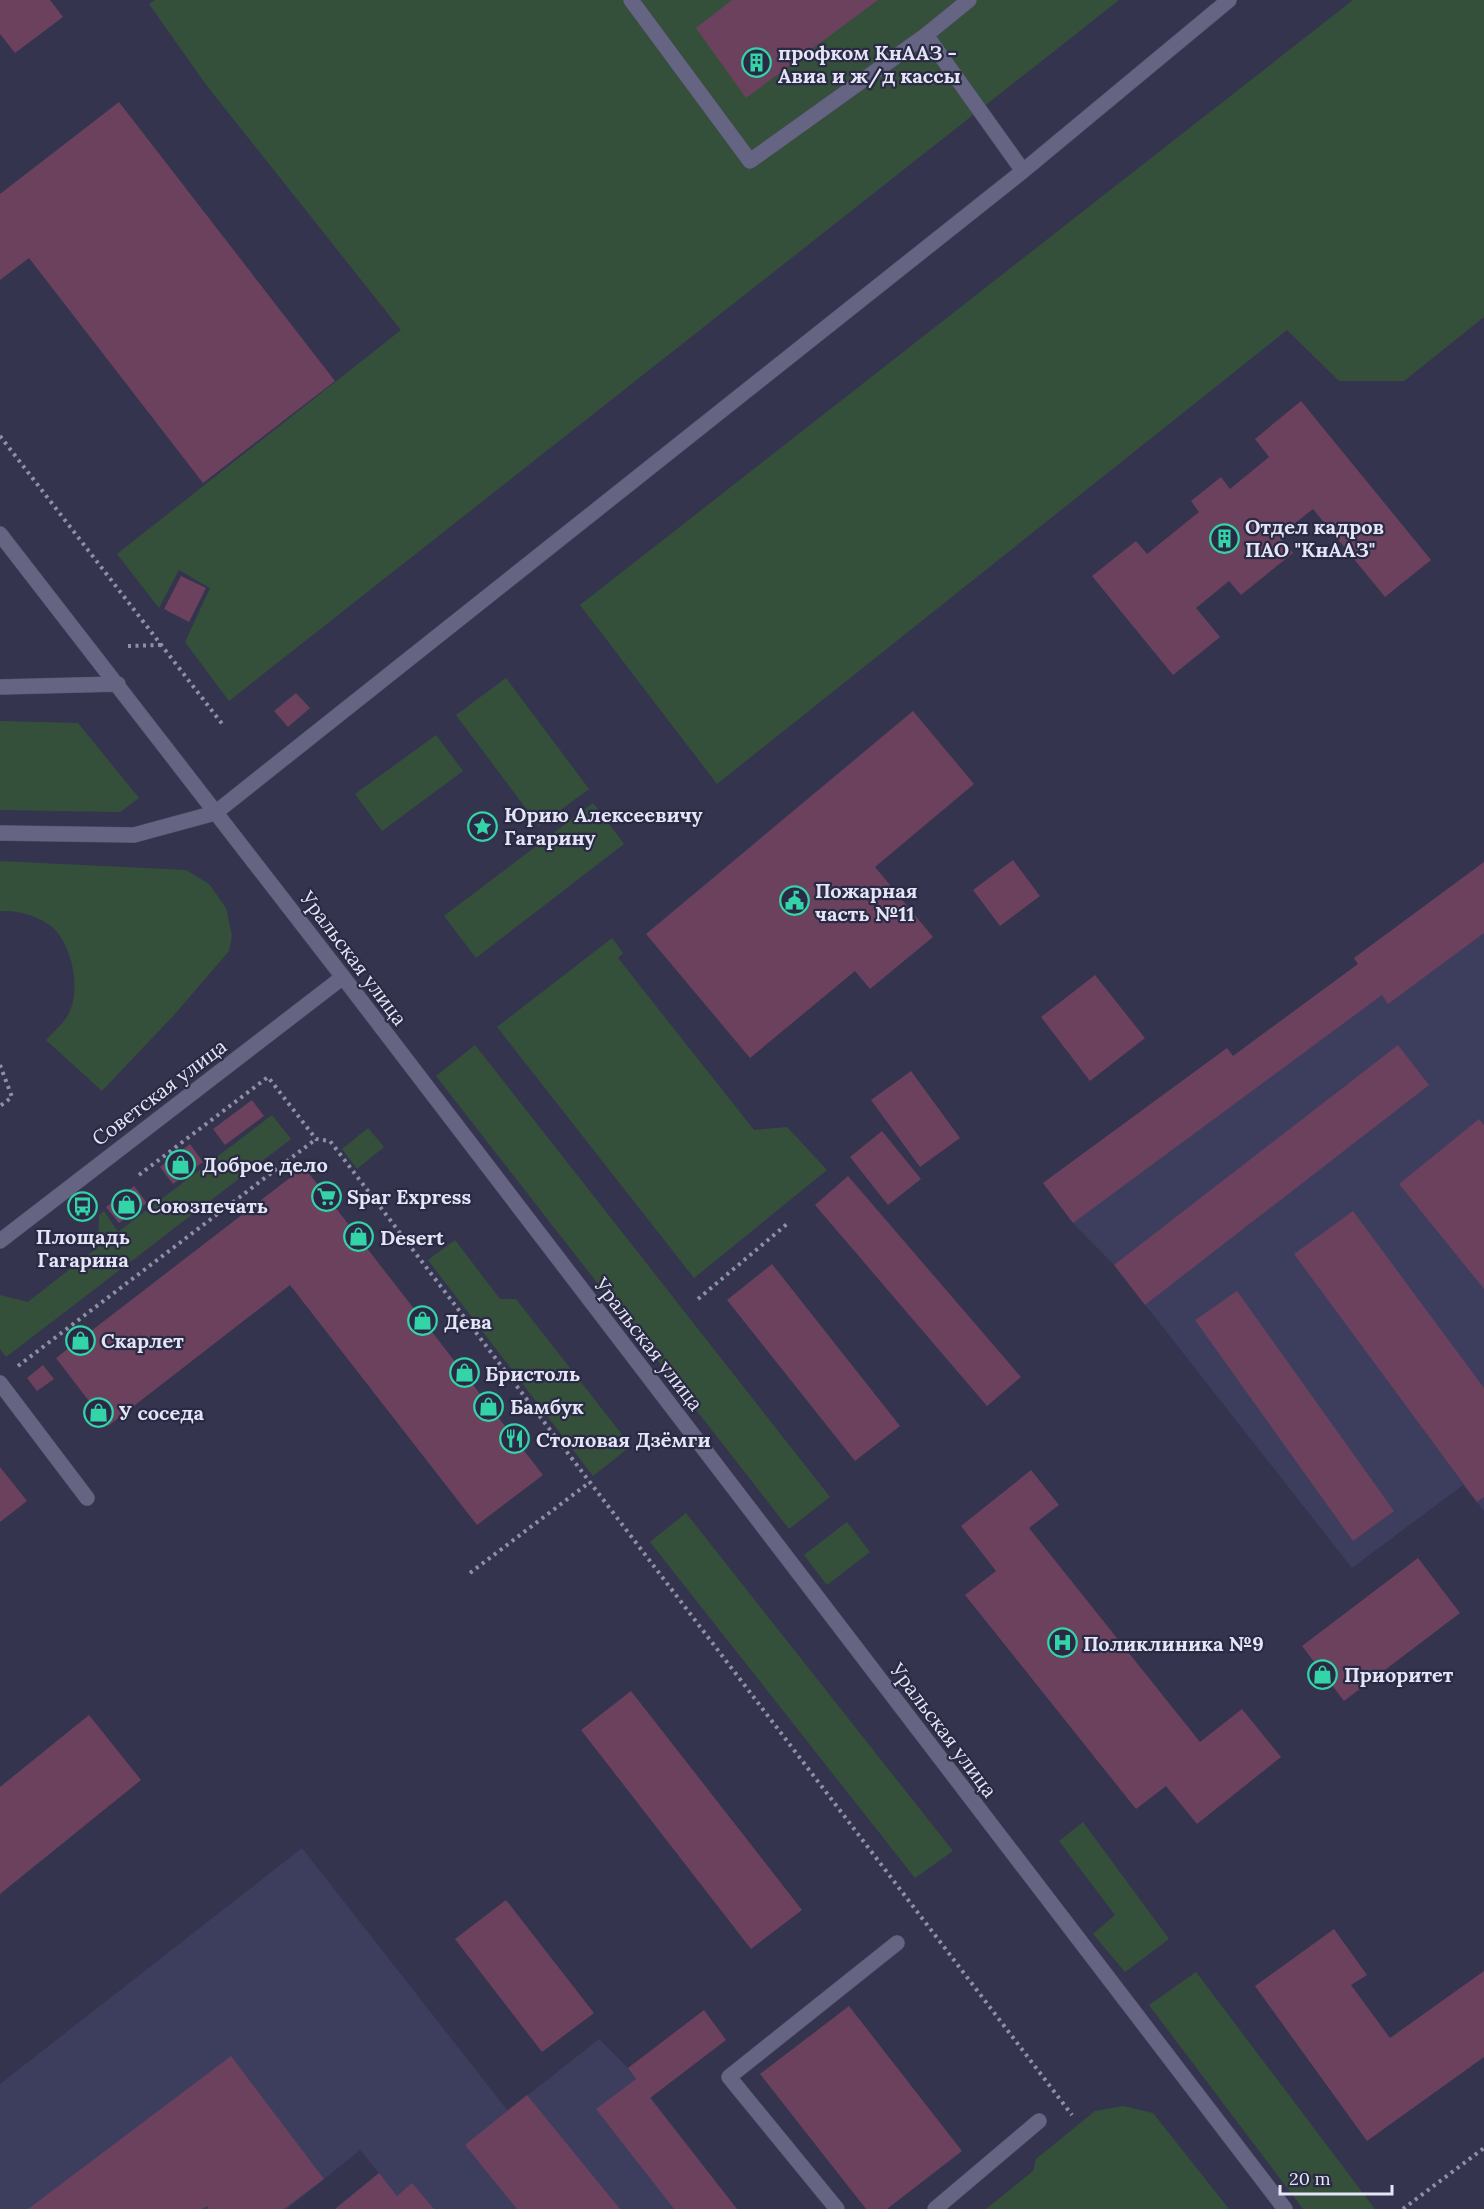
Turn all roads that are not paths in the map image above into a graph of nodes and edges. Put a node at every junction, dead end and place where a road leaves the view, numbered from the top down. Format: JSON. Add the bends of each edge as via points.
{"nodes":[{"id":1,"x":631,"y":0,"type":"edge"},
{"id":2,"x":969,"y":0,"type":"edge"},
{"id":3,"x":1229,"y":0,"type":"edge"},
{"id":4,"x":926,"y":35,"type":"junction"},
{"id":5,"x":1023,"y":171,"type":"junction"},
{"id":6,"x":0,"y":534,"type":"edge"},
{"id":7,"x":118,"y":684,"type":"junction"},
{"id":8,"x":0,"y":687,"type":"edge"},
{"id":9,"x":215,"y":813,"type":"junction"},
{"id":10,"x":0,"y":833,"type":"edge"},
{"id":11,"x":343,"y":977,"type":"junction"},
{"id":12,"x":0,"y":1240,"type":"edge"},
{"id":13,"x":5,"y":1378,"type":"edge"},
{"id":14,"x":87,"y":1498,"type":"dead end"},
{"id":15,"x":897,"y":1943,"type":"dead end"},
{"id":16,"x":1039,"y":2121,"type":"dead end"},
{"id":17,"x":837,"y":2209,"type":"edge"},
{"id":18,"x":934,"y":2209,"type":"edge"},
{"id":19,"x":1285,"y":2209,"type":"edge"}],
"edges":[{"from":1,"to":4,"type":"street","via":[[750,161]]},
{"from":2,"to":4,"type":"street"},
{"from":3,"to":5,"type":"street"},
{"from":4,"to":5,"type":"street"},
{"from":5,"to":9,"type":"street"},
{"from":6,"to":7,"type":"street","name":"Уральская улица"},
{"from":7,"to":8,"type":"street"},
{"from":7,"to":9,"type":"street","name":"Уральская улица"},
{"from":9,"to":10,"type":"street","via":[[134,835]]},
{"from":9,"to":11,"type":"street","name":"Уральская улица"},
{"from":11,"to":12,"type":"street","name":"Советская улица"},
{"from":11,"to":19,"type":"street","name":"Уральская улица"},
{"from":13,"to":14,"type":"street"},
{"from":15,"to":17,"type":"street","via":[[729,2077]]},
{"from":16,"to":18,"type":"street"}]}
